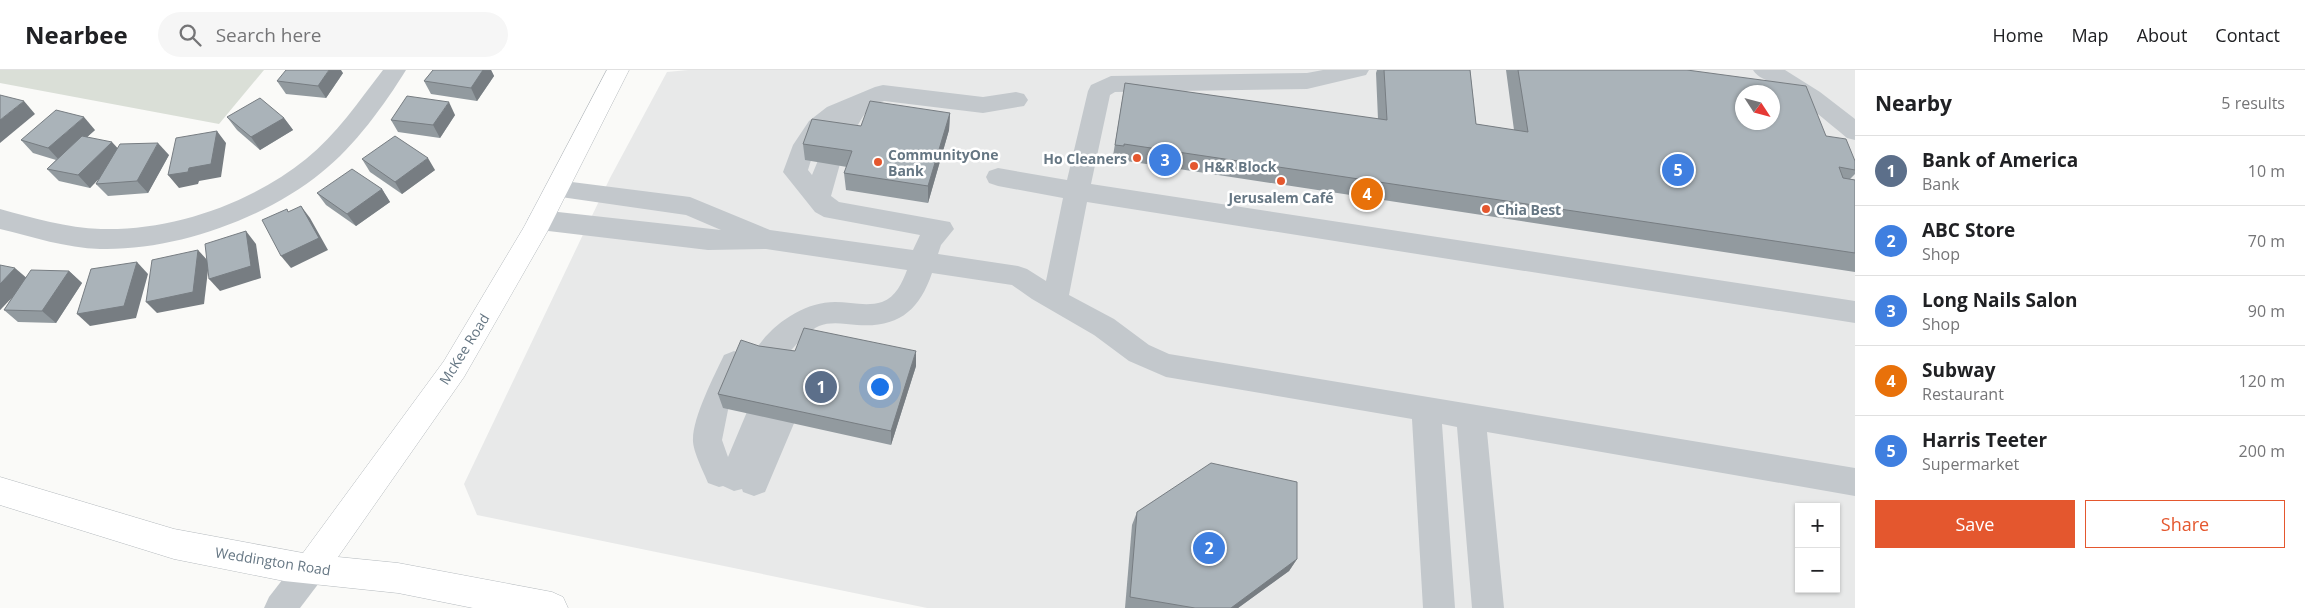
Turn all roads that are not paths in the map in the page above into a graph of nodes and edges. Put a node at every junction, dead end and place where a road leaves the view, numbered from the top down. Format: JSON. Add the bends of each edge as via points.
{"nodes":[{"id":1,"x":395,"y":70,"type":"edge"},
{"id":2,"x":618,"y":70,"type":"edge"},
{"id":3,"x":1358,"y":70,"type":"edge"},
{"id":4,"x":1764,"y":70,"type":"edge"},
{"id":5,"x":865,"y":99,"type":"junction"},
{"id":6,"x":1016,"y":100,"type":"dead end"},
{"id":7,"x":1855,"y":132,"type":"edge"},
{"id":8,"x":836,"y":139,"type":"edge"},
{"id":9,"x":828,"y":164,"type":"edge"},
{"id":10,"x":998,"y":177,"type":"dead end"},
{"id":11,"x":556,"y":189,"type":"junction"},
{"id":12,"x":1077,"y":191,"type":"junction"},
{"id":13,"x":818,"y":197,"type":"junction"},
{"id":14,"x":0,"y":219,"type":"edge"},
{"id":15,"x":540,"y":220,"type":"junction"},
{"id":16,"x":766,"y":239,"type":"junction"},
{"id":17,"x":924,"y":262,"type":"junction"},
{"id":18,"x":1055,"y":300,"type":"junction"},
{"id":19,"x":1855,"y":312,"type":"edge"},
{"id":20,"x":1426,"y":409,"type":"junction"},
{"id":21,"x":1471,"y":416,"type":"junction"},
{"id":22,"x":761,"y":417,"type":"edge"},
{"id":23,"x":1855,"y":482,"type":"edge"},
{"id":24,"x":0,"y":491,"type":"edge"},
{"id":25,"x":311,"y":568,"type":"junction"},
{"id":26,"x":280,"y":608,"type":"edge"},
{"id":27,"x":552,"y":608,"type":"edge"},
{"id":28,"x":1439,"y":608,"type":"edge"},
{"id":29,"x":1488,"y":608,"type":"edge"}],
"edges":[{"from":1,"to":14,"type":"street","via":[[340,141],[314,166],[242,208],[206,222],[130,238],[101,239],[44,231]]},
{"from":2,"to":11,"type":"main road","name":"McKee Road"},
{"from":3,"to":12,"type":"street","via":[[1307,81],[1111,84],[1099,91]]},
{"from":4,"to":7,"type":"street","via":[[1779,76]]},
{"from":5,"to":6,"type":"street","via":[[883,92],[983,105]]},
{"from":5,"to":8,"type":"street"},
{"from":5,"to":13,"type":"street","via":[[822,120],[802,149],[795,172]]},
{"from":9,"to":13,"type":"street"},
{"from":10,"to":12,"type":"street"},
{"from":11,"to":15,"type":"main road","name":"McKee Road"},
{"from":11,"to":16,"type":"street","via":[[690,206]]},
{"from":12,"to":18,"type":"street"},
{"from":12,"to":19,"type":"street"},
{"from":13,"to":17,"type":"street","via":[[833,210],[941,229],[929,242]]},
{"from":15,"to":16,"type":"street","via":[[708,240]]},
{"from":15,"to":25,"type":"main road","name":"McKee Road","via":[[454,369]]},
{"from":16,"to":17,"type":"street"},
{"from":17,"to":18,"type":"street","via":[[1018,276]]},
{"from":17,"to":22,"type":"street","via":[[901,305],[878,315],[822,314],[805,322],[779,357],[748,347],[731,366],[714,410],[707,440],[735,478]]},
{"from":18,"to":20,"type":"street","via":[[1104,327],[1140,353],[1166,364]]},
{"from":20,"to":21,"type":"street"},
{"from":20,"to":28,"type":"street"},
{"from":21,"to":23,"type":"street"},
{"from":21,"to":29,"type":"street"},
{"from":24,"to":25,"type":"main road","name":"Weddington Road","via":[[174,544],[284,566]]},
{"from":25,"to":26,"type":"street","name":"McKee Road"},
{"from":25,"to":27,"type":"main road","name":"Weddington Road","via":[[398,578]]}]}
